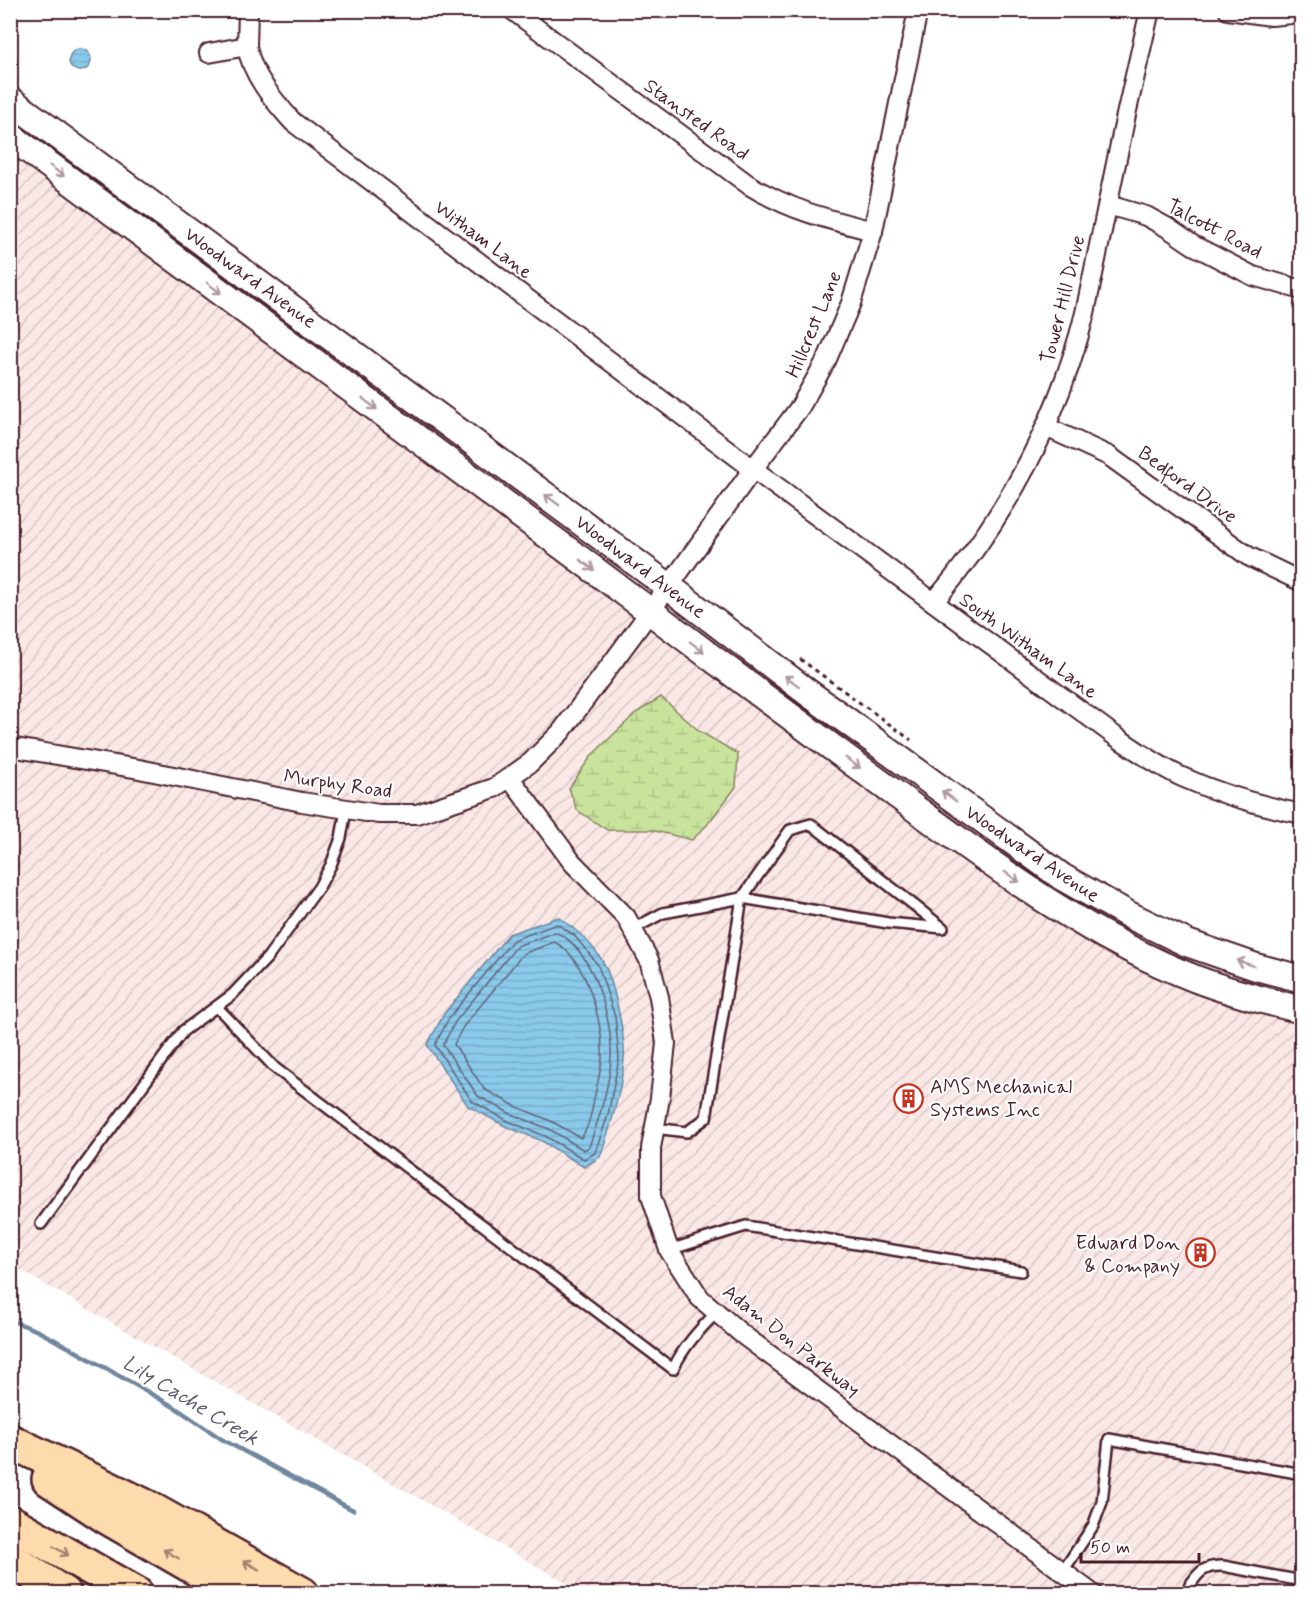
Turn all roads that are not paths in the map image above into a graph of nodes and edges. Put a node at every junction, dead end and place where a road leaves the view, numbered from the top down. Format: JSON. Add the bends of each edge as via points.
{"nodes":[{"id":1,"x":248,"y":10,"type":"edge"},
{"id":2,"x":512,"y":10,"type":"edge"},
{"id":3,"x":918,"y":10,"type":"edge"},
{"id":4,"x":1150,"y":10,"type":"edge"},
{"id":5,"x":1228,"y":10,"type":"edge"},
{"id":6,"x":1302,"y":14,"type":"edge"},
{"id":7,"x":247,"y":46,"type":"junction"},
{"id":8,"x":208,"y":53,"type":"dead end"},
{"id":9,"x":10,"y":100,"type":"edge"},
{"id":10,"x":10,"y":136,"type":"edge"},
{"id":11,"x":1108,"y":205,"type":"junction"},
{"id":12,"x":873,"y":231,"type":"junction"},
{"id":13,"x":1302,"y":290,"type":"edge"},
{"id":14,"x":1046,"y":427,"type":"junction"},
{"id":15,"x":753,"y":469,"type":"junction"},
{"id":16,"x":1302,"y":582,"type":"edge"},
{"id":17,"x":669,"y":587,"type":"junction"},
{"id":18,"x":934,"y":602,"type":"junction"},
{"id":19,"x":650,"y":612,"type":"junction"},
{"id":20,"x":10,"y":747,"type":"edge"},
{"id":21,"x":510,"y":778,"type":"junction"},
{"id":22,"x":346,"y":810,"type":"junction"},
{"id":23,"x":1302,"y":814,"type":"edge"},
{"id":24,"x":742,"y":898,"type":"junction"},
{"id":25,"x":633,"y":930,"type":"junction"},
{"id":26,"x":1302,"y":979,"type":"edge"},
{"id":27,"x":217,"y":1007,"type":"junction"},
{"id":28,"x":1302,"y":1010,"type":"edge"},
{"id":29,"x":654,"y":1128,"type":"junction"},
{"id":30,"x":41,"y":1224,"type":"dead end"},
{"id":31,"x":669,"y":1250,"type":"junction"},
{"id":32,"x":1021,"y":1271,"type":"dead end"},
{"id":33,"x":717,"y":1312,"type":"junction"},
{"id":34,"x":10,"y":1441,"type":"edge"},
{"id":35,"x":10,"y":1454,"type":"edge"},
{"id":36,"x":1302,"y":1474,"type":"edge"},
{"id":37,"x":10,"y":1522,"type":"edge"},
{"id":38,"x":10,"y":1559,"type":"edge"},
{"id":39,"x":1063,"y":1571,"type":"junction"},
{"id":40,"x":1302,"y":1581,"type":"edge"},
{"id":41,"x":64,"y":1593,"type":"edge"},
{"id":42,"x":136,"y":1593,"type":"edge"},
{"id":43,"x":240,"y":1593,"type":"edge"},
{"id":44,"x":302,"y":1593,"type":"edge"},
{"id":45,"x":1093,"y":1593,"type":"edge"},
{"id":46,"x":1184,"y":1593,"type":"edge"}],
"edges":[{"from":1,"to":7,"type":"street"},
{"from":2,"to":12,"type":"street","name":"Stansted Road","via":[[774,201]]},
{"from":3,"to":12,"type":"street","name":"Hillcrest Lane"},
{"from":4,"to":11,"type":"street","name":"Tower Hill Drive"},
{"from":5,"to":6,"type":"street","via":[[1271,16]]},
{"from":7,"to":8,"type":"street"},
{"from":7,"to":15,"type":"street","name":"Witham Lane","via":[[273,100],[293,122]]},
{"from":17,"to":9,"type":"street","name":"Woodward Avenue","one_way":true},
{"from":10,"to":19,"type":"street","name":"Woodward Avenue","one_way":true},
{"from":11,"to":13,"type":"street","name":"Talcott Road","via":[[1146,216],[1253,276]]},
{"from":11,"to":14,"type":"street","name":"Tower Hill Drive","via":[[1077,342]]},
{"from":12,"to":15,"type":"street","name":"Hillcrest Lane","via":[[851,303],[827,359],[800,407]]},
{"from":14,"to":16,"type":"street","name":"Bedford Drive","via":[[1109,456],[1248,556]]},
{"from":14,"to":18,"type":"street","name":"Tower Hill Drive","via":[[992,526]]},
{"from":15,"to":17,"type":"street","name":"Hillcrest Lane"},
{"from":15,"to":18,"type":"street","name":"South Witham Lane"},
{"from":17,"to":19,"type":"street","name":"Hillcrest Lane"},
{"from":26,"to":17,"type":"street","name":"Woodward Avenue","one_way":true,"via":[[1187,943],[1062,877]]},
{"from":18,"to":23,"type":"street","name":"South Witham Lane","via":[[1150,759],[1182,777],[1250,803]]},
{"from":19,"to":21,"type":"street","name":"Murphy Road","via":[[561,732]]},
{"from":19,"to":28,"type":"street","name":"Woodward Avenue","one_way":true,"via":[[952,835],[1076,919],[1198,980]]},
{"from":20,"to":22,"type":"street","name":"Murphy Road"},
{"from":21,"to":22,"type":"street","name":"Murphy Road","via":[[494,788],[417,814]]},
{"from":21,"to":25,"type":"street","name":"Adam Don Parkway","via":[[572,862],[626,917]]},
{"from":22,"to":27,"type":"lane","via":[[331,866],[319,887],[268,957]]},
{"from":24,"to":24,"type":"lane","via":[[790,830],[811,824],[943,928],[888,923]]},
{"from":24,"to":25,"type":"lane","via":[[663,913]]},
{"from":24,"to":29,"type":"lane","via":[[706,1118],[687,1132]]},
{"from":25,"to":29,"type":"street","name":"Adam Don Parkway","via":[[652,969],[666,1043]]},
{"from":27,"to":30,"type":"lane","via":[[183,1032]]},
{"from":27,"to":33,"type":"lane","via":[[276,1068],[673,1369],[695,1333]]},
{"from":29,"to":31,"type":"street","name":"Adam Don Parkway","via":[[651,1196]]},
{"from":31,"to":32,"type":"lane","via":[[746,1226]]},
{"from":31,"to":33,"type":"street","name":"Adam Don Parkway","via":[[700,1298]]},
{"from":33,"to":39,"type":"street","name":"Adam Don Parkway"},
{"from":44,"to":34,"type":"highway","one_way":true,"via":[[143,1505]]},
{"from":43,"to":35,"type":"highway","one_way":true,"via":[[106,1517]]},
{"from":36,"to":39,"type":"lane","via":[[1109,1439],[1102,1502],[1093,1526]]},
{"from":37,"to":42,"type":"highway","one_way":true},
{"from":38,"to":41,"type":"highway"},
{"from":39,"to":45,"type":"street","name":"Adam Don Parkway"},
{"from":40,"to":46,"type":"lane","via":[[1212,1566],[1198,1573]]}]}
